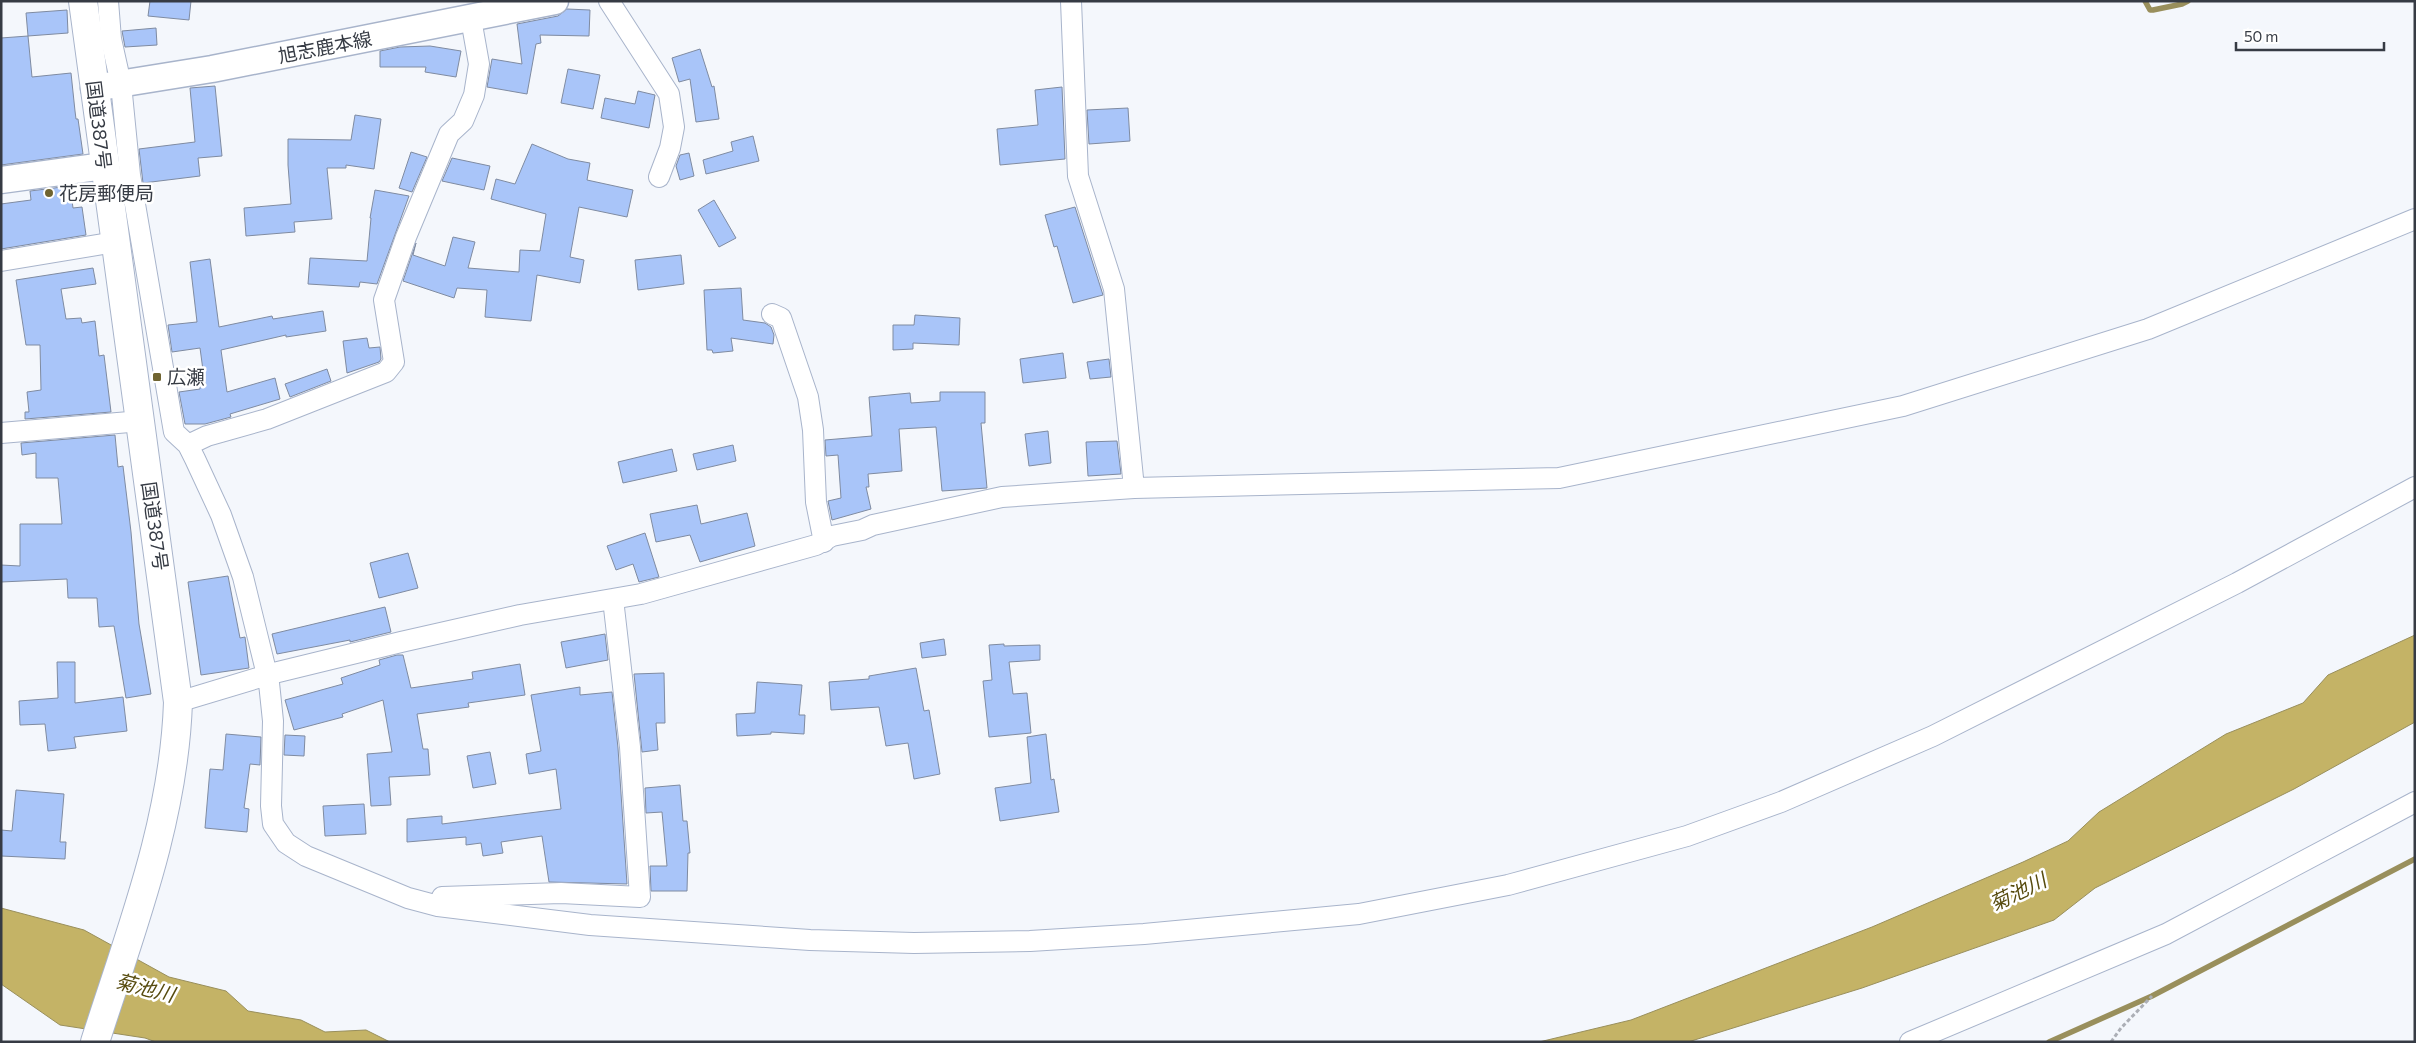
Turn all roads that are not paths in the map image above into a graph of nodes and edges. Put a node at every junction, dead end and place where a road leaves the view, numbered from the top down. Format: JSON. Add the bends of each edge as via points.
{"nodes":[{"id":1,"x":82,"y":1,"type":"edge"},
{"id":2,"x":108,"y":1,"type":"edge"},
{"id":3,"x":555,"y":1,"type":"edge"},
{"id":4,"x":609,"y":1,"type":"edge"},
{"id":5,"x":1071,"y":1,"type":"edge"},
{"id":6,"x":471,"y":19,"type":"junction"},
{"id":7,"x":121,"y":84,"type":"junction"},
{"id":8,"x":94,"y":88,"type":"junction"},
{"id":9,"x":104,"y":166,"type":"junction"},
{"id":10,"x":659,"y":177,"type":"dead end"},
{"id":11,"x":1,"y":180,"type":"edge"},
{"id":12,"x":2415,"y":219,"type":"edge"},
{"id":13,"x":115,"y":242,"type":"junction"},
{"id":14,"x":1,"y":261,"type":"edge"},
{"id":15,"x":772,"y":314,"type":"dead end"},
{"id":16,"x":141,"y":421,"type":"junction"},
{"id":17,"x":1,"y":433,"type":"edge"},
{"id":18,"x":188,"y":445,"type":"junction"},
{"id":19,"x":2415,"y":487,"type":"edge"},
{"id":20,"x":1134,"y":488,"type":"junction"},
{"id":21,"x":824,"y":542,"type":"junction"},
{"id":22,"x":613,"y":599,"type":"junction"},
{"id":23,"x":267,"y":676,"type":"junction"},
{"id":24,"x":178,"y":702,"type":"junction"},
{"id":25,"x":2415,"y":802,"type":"edge"},
{"id":26,"x":408,"y":898,"type":"junction"},
{"id":27,"x":95,"y":1042,"type":"edge"},
{"id":28,"x":1910,"y":1042,"type":"edge"}],
"edges":[{"from":1,"to":8,"type":"highway","name":"国道387号"},
{"from":2,"to":7,"type":"street","via":[[111,38]]},
{"from":3,"to":6,"type":"main road","name":"旭志鹿本線"},
{"from":4,"to":10,"type":"street","via":[[669,94],[674,127]]},
{"from":5,"to":20,"type":"street","via":[[1078,176],[1114,289]]},
{"from":6,"to":7,"type":"main road","name":"旭志鹿本線"},
{"from":6,"to":18,"type":"street","via":[[479,64],[474,95],[463,121],[449,134],[384,300],[394,362],[378,376]]},
{"from":7,"to":8,"type":"main road","name":"旭志鹿本線"},
{"from":7,"to":18,"type":"street","via":[[130,174],[174,432]]},
{"from":8,"to":9,"type":"highway","name":"国道387号"},
{"from":9,"to":11,"type":"main road"},
{"from":9,"to":13,"type":"highway","name":"国道387号"},
{"from":12,"to":20,"type":"street","via":[[2148,329],[1903,406],[1559,478]]},
{"from":13,"to":14,"type":"street"},
{"from":13,"to":16,"type":"highway","name":"国道387号"},
{"from":15,"to":21,"type":"street","via":[[781,318],[808,397],[816,502]]},
{"from":16,"to":17,"type":"street"},
{"from":16,"to":24,"type":"highway","name":"国道387号"},
{"from":18,"to":23,"type":"street","via":[[221,515],[244,577]]},
{"from":19,"to":26,"type":"street","via":[[2020,695],[1781,802],[1687,836],[1457,896],[1359,914],[1258,924],[1039,940],[914,943],[810,940],[590,925],[438,906]]},
{"from":20,"to":21,"type":"street","via":[[1002,497],[873,525],[832,536]]},
{"from":21,"to":22,"type":"street","via":[[701,578]]},
{"from":22,"to":23,"type":"street","via":[[438,633]]},
{"from":22,"to":26,"type":"street","via":[[630,747],[640,897],[561,893]]},
{"from":23,"to":24,"type":"street"},
{"from":23,"to":26,"type":"street","via":[[273,721],[273,824],[286,843],[306,856]]},
{"from":24,"to":27,"type":"highway","name":"国道387号","via":[[171,786],[158,845]]},
{"from":25,"to":28,"type":"street","via":[[2166,934]]}]}
